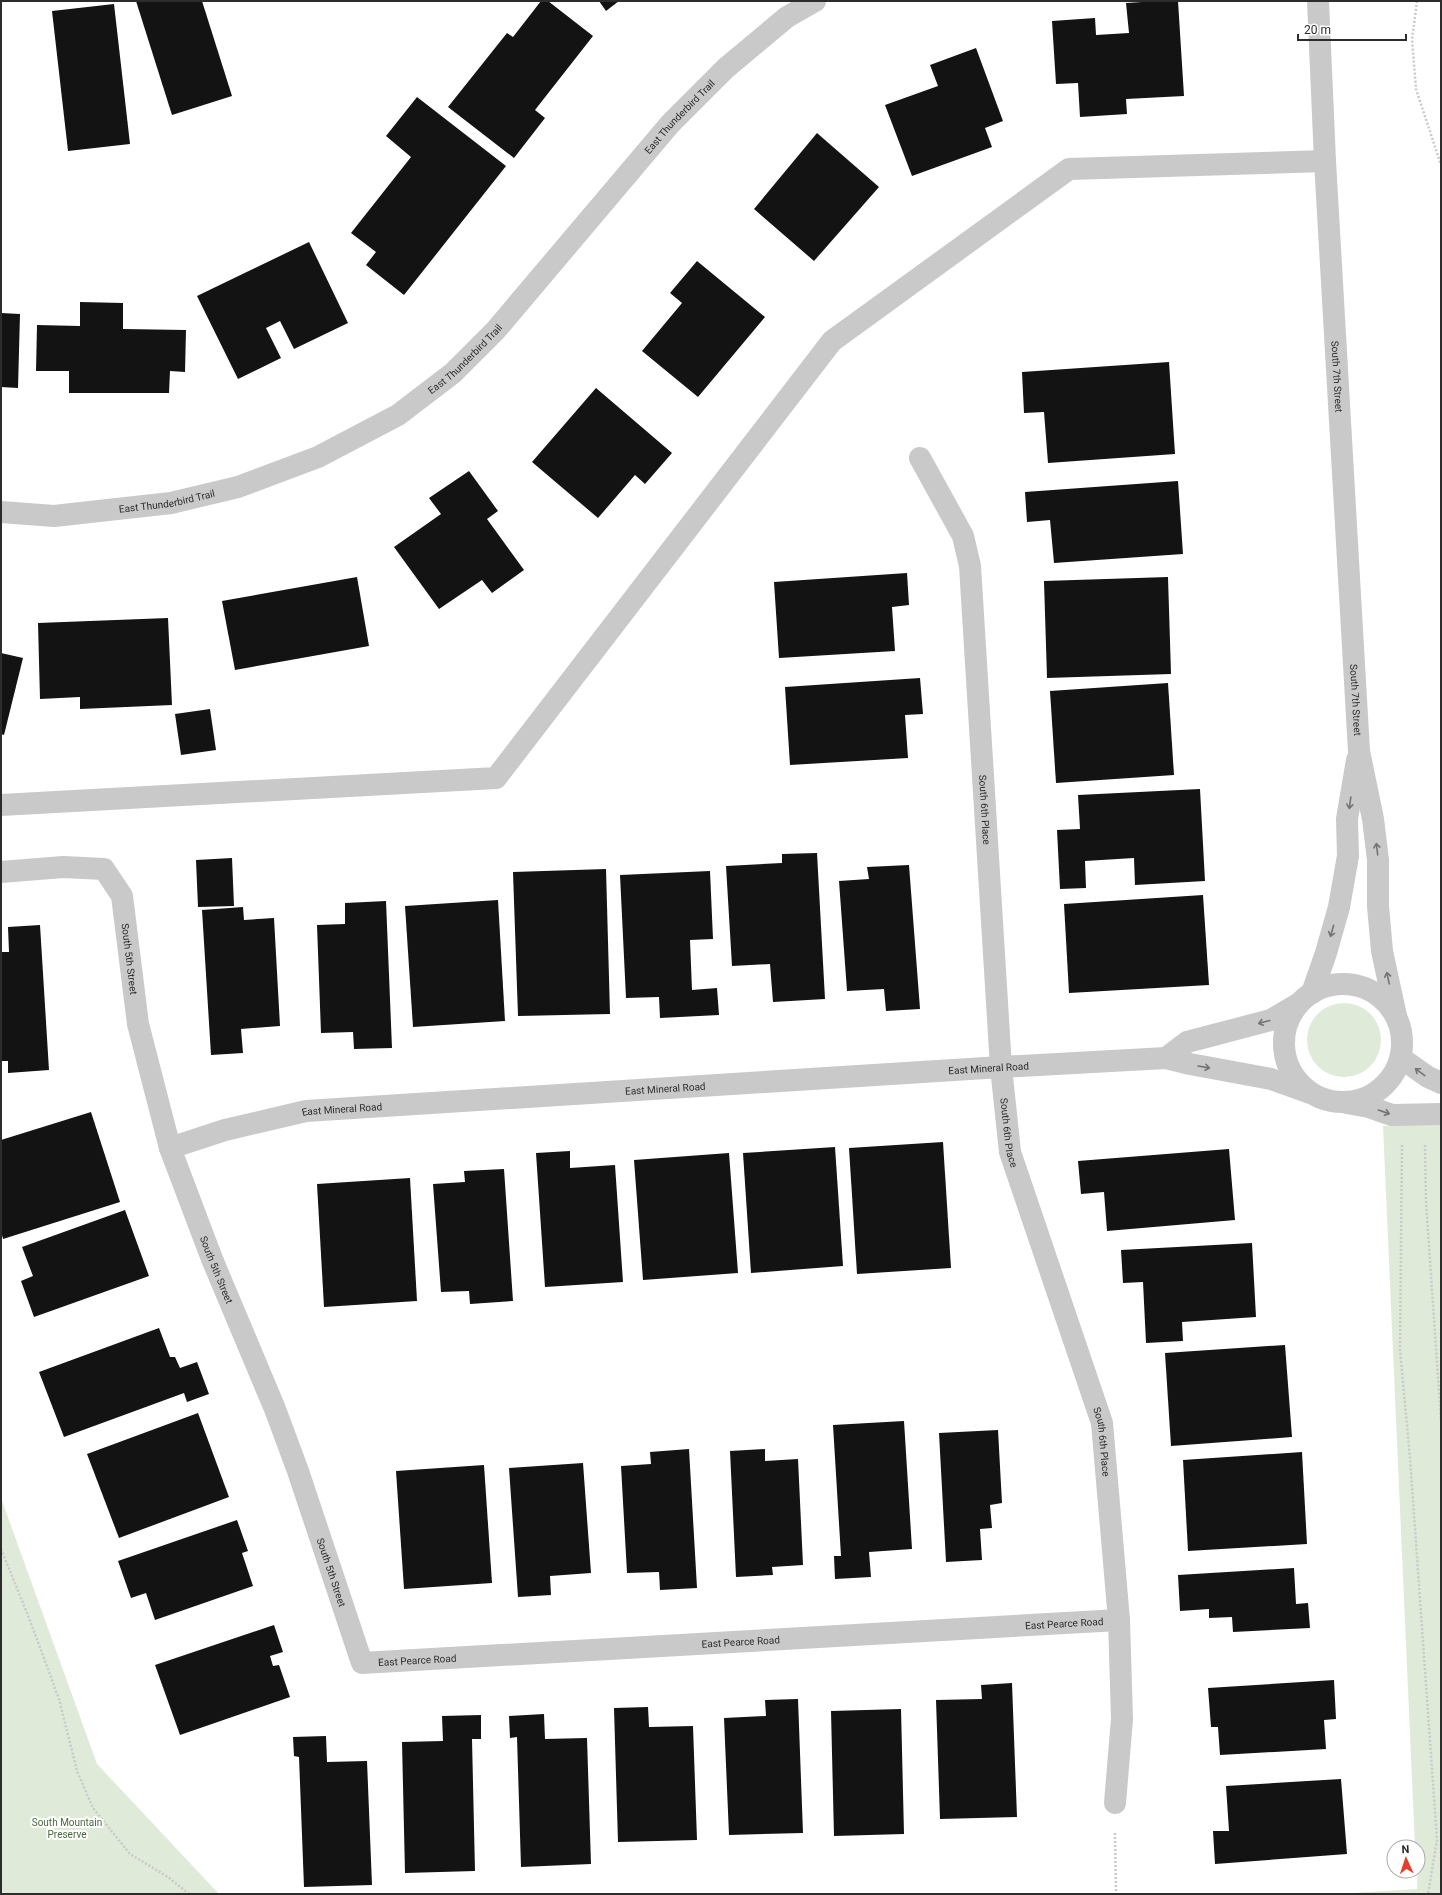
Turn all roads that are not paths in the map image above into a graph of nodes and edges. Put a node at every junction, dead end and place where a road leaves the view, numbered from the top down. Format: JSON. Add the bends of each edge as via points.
{"nodes":[{"id":1,"x":815,"y":1,"type":"edge"},
{"id":2,"x":1318,"y":1,"type":"edge"},
{"id":3,"x":1325,"y":161,"type":"junction"},
{"id":4,"x":920,"y":458,"type":"dead end"},
{"id":5,"x":1,"y":512,"type":"edge"},
{"id":6,"x":1359,"y":751,"type":"junction"},
{"id":7,"x":1,"y":804,"type":"edge"},
{"id":8,"x":1,"y":872,"type":"edge"},
{"id":9,"x":1305,"y":998,"type":"junction"},
{"id":10,"x":1396,"y":1016,"type":"junction"},
{"id":11,"x":1166,"y":1058,"type":"junction"},
{"id":12,"x":1401,"y":1058,"type":"junction"},
{"id":13,"x":1001,"y":1066,"type":"junction"},
{"id":14,"x":1441,"y":1083,"type":"edge"},
{"id":15,"x":1310,"y":1093,"type":"junction"},
{"id":16,"x":1346,"y":1102,"type":"junction"},
{"id":17,"x":1433,"y":1114,"type":"edge"},
{"id":18,"x":170,"y":1148,"type":"junction"},
{"id":19,"x":1119,"y":1620,"type":"junction"},
{"id":20,"x":362,"y":1663,"type":"joint"},
{"id":21,"x":1115,"y":1803,"type":"road end"}],
"edges":[{"from":1,"to":5,"type":"street","name":"East Thunderbird Trail","via":[[787,17],[726,68],[670,124],[495,331],[453,372],[398,415],[318,457],[238,487],[171,503],[54,516]]},
{"from":2,"to":3,"type":"street","name":"South 7th Street"},
{"from":3,"to":6,"type":"street","name":"South 7th Street"},
{"from":3,"to":7,"type":"street","via":[[1069,169],[832,341],[496,778]]},
{"from":4,"to":13,"type":"street","name":"South 6th Place","via":[[963,536],[970,566]]},
{"from":6,"to":9,"type":"street","name":"South 7th Street","one_way":true,"via":[[1347,819],[1348,856],[1339,907],[1326,953]]},
{"from":10,"to":6,"type":"street","name":"South 7th Street","one_way":true,"via":[[1382,951],[1378,906],[1378,860],[1373,819]]},
{"from":8,"to":18,"type":"street","name":"South 5th Street","via":[[63,867],[104,869],[122,896],[138,1024]]},
{"from":9,"to":10,"type":"street","name":"South 7th Street","via":[[1325,987],[1356,985],[1370,990],[1383,999]]},
{"from":9,"to":11,"type":"street","one_way":true,"via":[[1271,1020],[1187,1042]]},
{"from":9,"to":15,"type":"street","name":"South 7th Street","via":[[1289,1018],[1284,1034],[1284,1050],[1288,1067],[1297,1082]]},
{"from":10,"to":12,"type":"street","name":"South 7th Street","via":[[1402,1036]]},
{"from":11,"to":13,"type":"street","name":"East Mineral Road"},
{"from":11,"to":15,"type":"street","name":"East Mineral Road","one_way":true,"via":[[1271,1079]]},
{"from":14,"to":12,"type":"street","one_way":true},
{"from":12,"to":16,"type":"street","name":"South 7th Street","via":[[1393,1075],[1381,1089],[1365,1098]]},
{"from":13,"to":18,"type":"street","name":"East Mineral Road","via":[[306,1111],[225,1130]]},
{"from":13,"to":19,"type":"street","name":"South 6th Place","via":[[1010,1152],[1102,1423]]},
{"from":15,"to":16,"type":"street","name":"South 7th Street","via":[[1327,1100]]},
{"from":16,"to":17,"type":"street","one_way":true,"via":[[1392,1115]]},
{"from":18,"to":20,"type":"street","name":"South 5th Street","via":[[212,1259],[275,1409]]},
{"from":19,"to":20,"type":"street","name":"East Pearce Road"},
{"from":19,"to":21,"type":"street","name":"South 6th Place","via":[[1122,1719]]}]}
